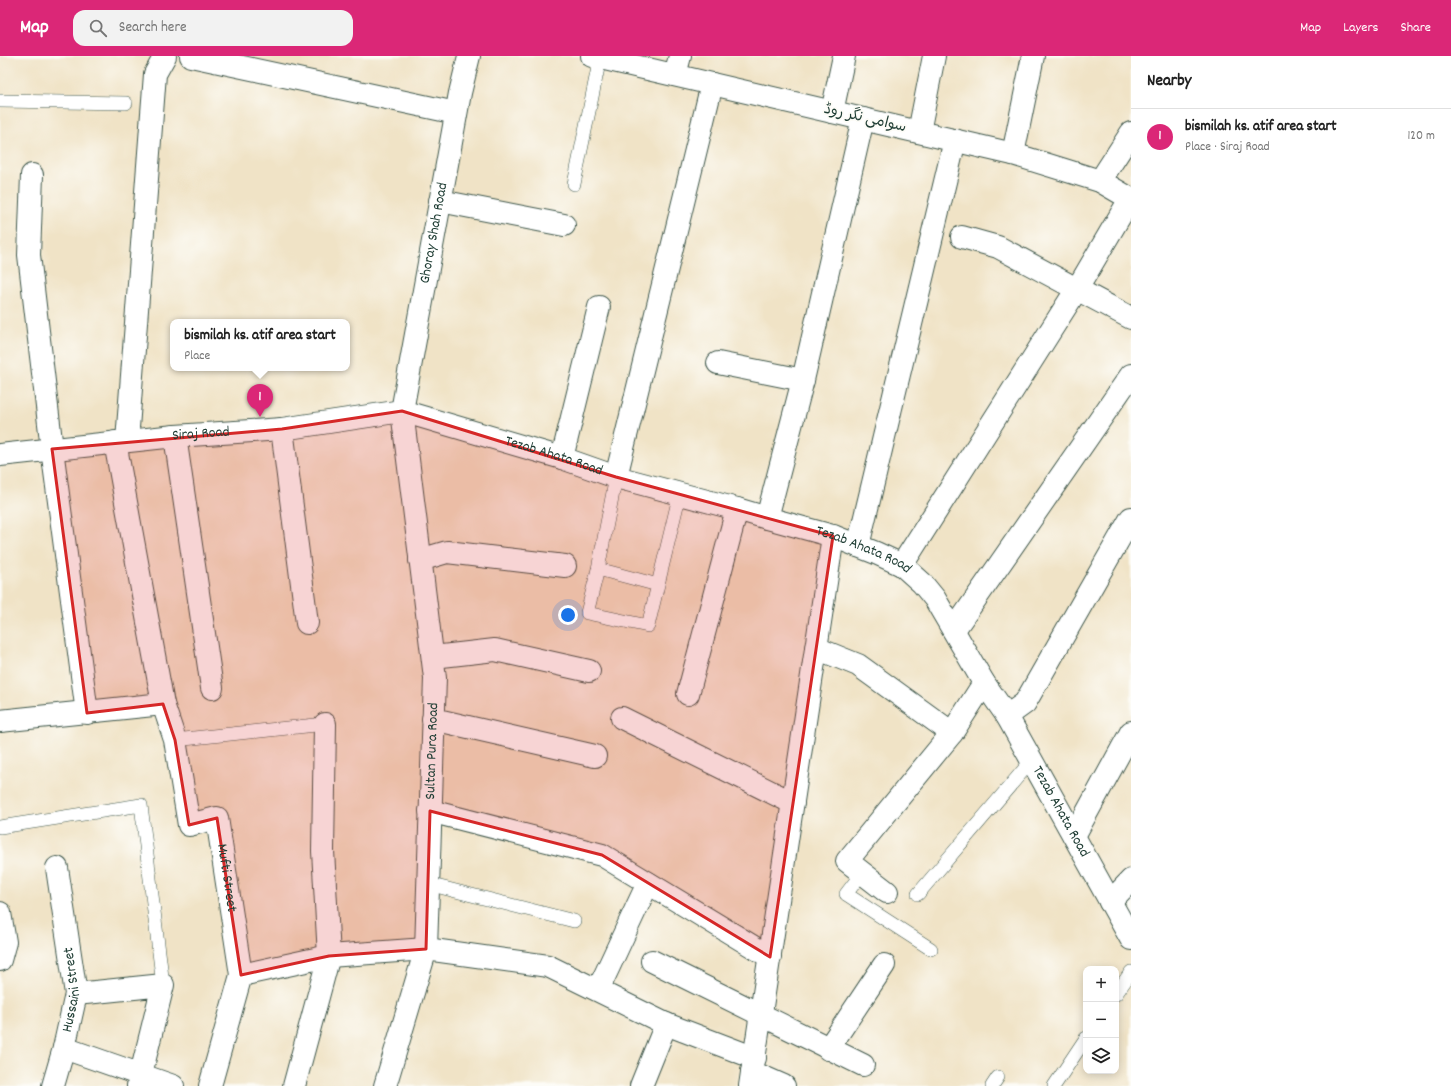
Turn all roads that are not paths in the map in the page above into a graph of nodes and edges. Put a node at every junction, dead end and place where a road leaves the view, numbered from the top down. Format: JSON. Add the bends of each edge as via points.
{"nodes":[{"id":1,"x":165,"y":56,"type":"edge"},
{"id":2,"x":191,"y":56,"type":"edge"},
{"id":3,"x":469,"y":56,"type":"edge"},
{"id":4,"x":844,"y":56,"type":"edge"},
{"id":5,"x":934,"y":56,"type":"edge"},
{"id":6,"x":1033,"y":56,"type":"edge"},
{"id":7,"x":596,"y":57,"type":"edge"},
{"id":8,"x":632,"y":61,"type":"edge"},
{"id":9,"x":677,"y":66,"type":"edge"},
{"id":10,"x":712,"y":84,"type":"junction"},
{"id":11,"x":0,"y":101,"type":"edge"},
{"id":12,"x":126,"y":103,"type":"dead end"},
{"id":13,"x":832,"y":112,"type":"junction"},
{"id":14,"x":456,"y":113,"type":"junction"},
{"id":15,"x":863,"y":119,"type":"junction"},
{"id":16,"x":919,"y":132,"type":"junction"},
{"id":17,"x":1131,"y":134,"type":"edge"},
{"id":18,"x":955,"y":140,"type":"junction"},
{"id":19,"x":1013,"y":154,"type":"junction"},
{"id":20,"x":32,"y":174,"type":"dead end"},
{"id":21,"x":1100,"y":181,"type":"junction"},
{"id":22,"x":574,"y":184,"type":"dead end"},
{"id":23,"x":1131,"y":199,"type":"edge"},
{"id":24,"x":440,"y":202,"type":"junction"},
{"id":25,"x":564,"y":225,"type":"dead end"},
{"id":26,"x":962,"y":237,"type":"dead end"},
{"id":27,"x":1077,"y":289,"type":"junction"},
{"id":28,"x":599,"y":308,"type":"dead end"},
{"id":29,"x":1131,"y":318,"type":"edge"},
{"id":30,"x":718,"y":363,"type":"dead end"},
{"id":31,"x":1131,"y":375,"type":"edge"},
{"id":32,"x":803,"y":380,"type":"junction"},
{"id":33,"x":402,"y":412,"type":"junction"},
{"id":34,"x":282,"y":429,"type":"junction"},
{"id":35,"x":175,"y":436,"type":"junction"},
{"id":36,"x":121,"y":442,"type":"junction"},
{"id":37,"x":52,"y":449,"type":"junction"},
{"id":38,"x":0,"y":455,"type":"edge"},
{"id":39,"x":562,"y":458,"type":"junction"},
{"id":40,"x":616,"y":477,"type":"junction"},
{"id":41,"x":680,"y":493,"type":"junction"},
{"id":42,"x":737,"y":508,"type":"junction"},
{"id":43,"x":767,"y":518,"type":"junction"},
{"id":44,"x":1131,"y":518,"type":"edge"},
{"id":45,"x":833,"y":536,"type":"junction"},
{"id":46,"x":858,"y":546,"type":"junction"},
{"id":47,"x":420,"y":560,"type":"junction"},
{"id":48,"x":902,"y":565,"type":"junction"},
{"id":49,"x":565,"y":566,"type":"dead end"},
{"id":50,"x":598,"y":569,"type":"junction"},
{"id":51,"x":658,"y":585,"type":"junction"},
{"id":52,"x":307,"y":623,"type":"dead end"},
{"id":53,"x":954,"y":630,"type":"junction"},
{"id":54,"x":816,"y":648,"type":"junction"},
{"id":55,"x":433,"y":657,"type":"junction"},
{"id":56,"x":589,"y":671,"type":"dead end"},
{"id":57,"x":984,"y":683,"type":"junction"},
{"id":58,"x":212,"y":688,"type":"dead end"},
{"id":59,"x":688,"y":694,"type":"dead end"},
{"id":60,"x":163,"y":704,"type":"junction"},
{"id":61,"x":87,"y":713,"type":"junction"},
{"id":62,"x":1007,"y":716,"type":"junction"},
{"id":63,"x":622,"y":718,"type":"dead end"},
{"id":64,"x":434,"y":719,"type":"junction"},
{"id":65,"x":0,"y":721,"type":"edge"},
{"id":66,"x":325,"y":724,"type":"joint"},
{"id":67,"x":1131,"y":732,"type":"edge"},
{"id":68,"x":952,"y":733,"type":"junction"},
{"id":69,"x":175,"y":740,"type":"junction"},
{"id":70,"x":595,"y":756,"type":"dead end"},
{"id":71,"x":1032,"y":760,"type":"junction"},
{"id":72,"x":793,"y":803,"type":"junction"},
{"id":73,"x":430,"y":811,"type":"junction"},
{"id":74,"x":0,"y":827,"type":"edge"},
{"id":75,"x":1074,"y":836,"type":"junction"},
{"id":76,"x":56,"y":868,"type":"dead end"},
{"id":77,"x":862,"y":873,"type":"junction"},
{"id":78,"x":1131,"y":880,"type":"edge"},
{"id":79,"x":648,"y":883,"type":"junction"},
{"id":80,"x":428,"y":884,"type":"junction"},
{"id":81,"x":887,"y":892,"type":"dead end"},
{"id":82,"x":918,"y":894,"type":"dead end"},
{"id":83,"x":1110,"y":902,"type":"junction"},
{"id":84,"x":0,"y":914,"type":"edge"},
{"id":85,"x":574,"y":921,"type":"dead end"},
{"id":86,"x":1131,"y":939,"type":"edge"},
{"id":87,"x":426,"y":949,"type":"junction"},
{"id":88,"x":931,"y":949,"type":"dead end"},
{"id":89,"x":329,"y":956,"type":"junction"},
{"id":90,"x":770,"y":956,"type":"junction"},
{"id":91,"x":0,"y":960,"type":"edge"},
{"id":92,"x":652,"y":961,"type":"dead end"},
{"id":93,"x":884,"y":965,"type":"dead end"},
{"id":94,"x":1131,"y":972,"type":"edge"},
{"id":95,"x":241,"y":975,"type":"junction"},
{"id":96,"x":163,"y":985,"type":"junction"},
{"id":97,"x":598,"y":990,"type":"junction"},
{"id":98,"x":1119,"y":990,"type":"edge"},
{"id":99,"x":76,"y":994,"type":"junction"},
{"id":100,"x":761,"y":1016,"type":"junction"},
{"id":101,"x":666,"y":1024,"type":"junction"},
{"id":102,"x":1083,"y":1042,"type":"edge"},
{"id":103,"x":64,"y":1048,"type":"junction"},
{"id":104,"x":828,"y":1048,"type":"junction"},
{"id":105,"x":863,"y":1066,"type":"dead end"},
{"id":106,"x":752,"y":1072,"type":"edge"},
{"id":107,"x":140,"y":1080,"type":"edge"},
{"id":108,"x":53,"y":1086,"type":"edge"},
{"id":109,"x":173,"y":1086,"type":"edge"},
{"id":110,"x":210,"y":1086,"type":"edge"},
{"id":111,"x":294,"y":1086,"type":"edge"},
{"id":112,"x":385,"y":1086,"type":"edge"},
{"id":113,"x":641,"y":1086,"type":"edge"},
{"id":114,"x":784,"y":1086,"type":"edge"},
{"id":115,"x":1054,"y":1086,"type":"edge"}],
"edges":[{"from":1,"to":36,"type":"street","name":"Mufti Street","via":[[156,74]]},
{"from":2,"to":14,"type":"street"},
{"from":3,"to":14,"type":"street","name":"Ghoray Shah Road"},
{"from":4,"to":13,"type":"street"},
{"from":5,"to":16,"type":"street"},
{"from":6,"to":19,"type":"street"},
{"from":7,"to":8,"type":"street","name":"سوامی نگر روڈ"},
{"from":7,"to":22,"type":"lane"},
{"from":8,"to":9,"type":"street","name":"سوامی نگر روڈ"},
{"from":9,"to":10,"type":"street","name":"سوامی نگر روڈ"},
{"from":10,"to":13,"type":"street","name":"سوامی نگر روڈ"},
{"from":10,"to":40,"type":"street"},
{"from":11,"to":12,"type":"lane"},
{"from":13,"to":15,"type":"street","name":"سوامی نگر روڈ"},
{"from":14,"to":24,"type":"street","name":"Ghoray Shah Road"},
{"from":15,"to":16,"type":"street","name":"سوامی نگر روڈ"},
{"from":15,"to":32,"type":"street"},
{"from":16,"to":18,"type":"street","name":"سوامی نگر روڈ"},
{"from":17,"to":21,"type":"street"},
{"from":18,"to":19,"type":"street","name":"سوامی نگر روڈ"},
{"from":18,"to":46,"type":"street"},
{"from":19,"to":21,"type":"street","name":"سوامی نگر روڈ"},
{"from":20,"to":37,"type":"street","via":[[29,255]]},
{"from":21,"to":23,"type":"street","name":"سوامی نگر روڈ"},
{"from":23,"to":27,"type":"street"},
{"from":24,"to":25,"type":"street"},
{"from":24,"to":33,"type":"street","name":"Ghoray Shah Road"},
{"from":26,"to":27,"type":"street","via":[[998,247]]},
{"from":27,"to":29,"type":"street"},
{"from":27,"to":48,"type":"street"},
{"from":28,"to":39,"type":"street"},
{"from":30,"to":32,"type":"street"},
{"from":31,"to":53,"type":"street"},
{"from":32,"to":43,"type":"street"},
{"from":33,"to":34,"type":"street","name":"Siraj Road"},
{"from":33,"to":39,"type":"street","name":"Tezab Ahata Road"},
{"from":33,"to":47,"type":"street","name":"Sultan Pura Road"},
{"from":34,"to":35,"type":"street","name":"Siraj Road"},
{"from":34,"to":52,"type":"street"},
{"from":35,"to":36,"type":"street","name":"Siraj Road"},
{"from":35,"to":58,"type":"street"},
{"from":36,"to":37,"type":"street","name":"Siraj Road"},
{"from":36,"to":60,"type":"street","name":"Mufti Street"},
{"from":37,"to":38,"type":"street","name":"Siraj Road"},
{"from":37,"to":61,"type":"street"},
{"from":39,"to":40,"type":"street","name":"Tezab Ahata Road"},
{"from":40,"to":41,"type":"street","name":"Tezab Ahata Road"},
{"from":40,"to":50,"type":"lane"},
{"from":41,"to":42,"type":"street","name":"Tezab Ahata Road"},
{"from":41,"to":51,"type":"lane"},
{"from":42,"to":43,"type":"street","name":"Tezab Ahata Road"},
{"from":42,"to":59,"type":"street"},
{"from":43,"to":45,"type":"street","name":"Tezab Ahata Road"},
{"from":44,"to":62,"type":"street","via":[[1025,703]]},
{"from":45,"to":46,"type":"street","name":"Tezab Ahata Road"},
{"from":45,"to":54,"type":"street"},
{"from":46,"to":48,"type":"street","name":"Tezab Ahata Road"},
{"from":47,"to":49,"type":"street","via":[[446,552]]},
{"from":47,"to":55,"type":"street","name":"Sultan Pura Road"},
{"from":48,"to":53,"type":"street","name":"Tezab Ahata Road","via":[[935,599]]},
{"from":50,"to":51,"type":"lane"},
{"from":50,"to":51,"type":"lane","via":[[587,613],[648,626]]},
{"from":53,"to":57,"type":"street","name":"Tezab Ahata Road"},
{"from":54,"to":68,"type":"street","via":[[858,665]]},
{"from":54,"to":72,"type":"street"},
{"from":55,"to":56,"type":"street","via":[[495,650]]},
{"from":55,"to":64,"type":"street","name":"Sultan Pura Road"},
{"from":57,"to":62,"type":"street","name":"Tezab Ahata Road"},
{"from":57,"to":68,"type":"street"},
{"from":60,"to":61,"type":"street"},
{"from":60,"to":69,"type":"street","name":"Mufti Street"},
{"from":61,"to":65,"type":"street"},
{"from":62,"to":71,"type":"street","name":"Tezab Ahata Road"},
{"from":63,"to":72,"type":"street"},
{"from":64,"to":70,"type":"street"},
{"from":64,"to":73,"type":"street","name":"Sultan Pura Road"},
{"from":66,"to":69,"type":"lane"},
{"from":66,"to":89,"type":"street","via":[[323,851]]},
{"from":67,"to":75,"type":"street"},
{"from":68,"to":77,"type":"street","via":[[848,861]]},
{"from":69,"to":95,"type":"street","name":"Mufti Street","via":[[189,825],[217,818]]},
{"from":71,"to":75,"type":"street","name":"Tezab Ahata Road"},
{"from":71,"to":82,"type":"lane"},
{"from":72,"to":90,"type":"street"},
{"from":73,"to":79,"type":"street","via":[[602,855]]},
{"from":73,"to":80,"type":"street","name":"Sultan Pura Road"},
{"from":74,"to":96,"type":"lane","via":[[141,806]]},
{"from":75,"to":83,"type":"street","name":"Tezab Ahata Road"},
{"from":76,"to":99,"type":"street","name":"Hussaini Street"},
{"from":77,"to":81,"type":"street"},
{"from":77,"to":88,"type":"lane","via":[[846,894]]},
{"from":78,"to":83,"type":"street"},
{"from":79,"to":90,"type":"street"},
{"from":79,"to":97,"type":"street"},
{"from":80,"to":85,"type":"lane"},
{"from":80,"to":87,"type":"street","name":"Sultan Pura Road"},
{"from":83,"to":86,"type":"street","name":"Tezab Ahata Road"},
{"from":84,"to":91,"type":"street","via":[[5,942]]},
{"from":87,"to":89,"type":"street"},
{"from":87,"to":97,"type":"street","via":[[548,966]]},
{"from":87,"to":112,"type":"street","name":"Sultan Pura Road"},
{"from":89,"to":95,"type":"street"},
{"from":89,"to":111,"type":"street"},
{"from":90,"to":100,"type":"street"},
{"from":92,"to":100,"type":"street"},
{"from":93,"to":104,"type":"street"},
{"from":94,"to":98,"type":"lane"},
{"from":95,"to":110,"type":"street","name":"Mufti Street"},
{"from":96,"to":99,"type":"street"},
{"from":96,"to":107,"type":"street"},
{"from":97,"to":101,"type":"street"},
{"from":99,"to":103,"type":"street","name":"Hussaini Street"},
{"from":100,"to":104,"type":"street"},
{"from":100,"to":106,"type":"street"},
{"from":101,"to":106,"type":"street"},
{"from":101,"to":113,"type":"street"},
{"from":102,"to":115,"type":"lane"},
{"from":103,"to":107,"type":"street"},
{"from":103,"to":108,"type":"street","name":"Hussaini Street"},
{"from":104,"to":105,"type":"street"},
{"from":106,"to":114,"type":"street"},
{"from":107,"to":109,"type":"street"}]}
